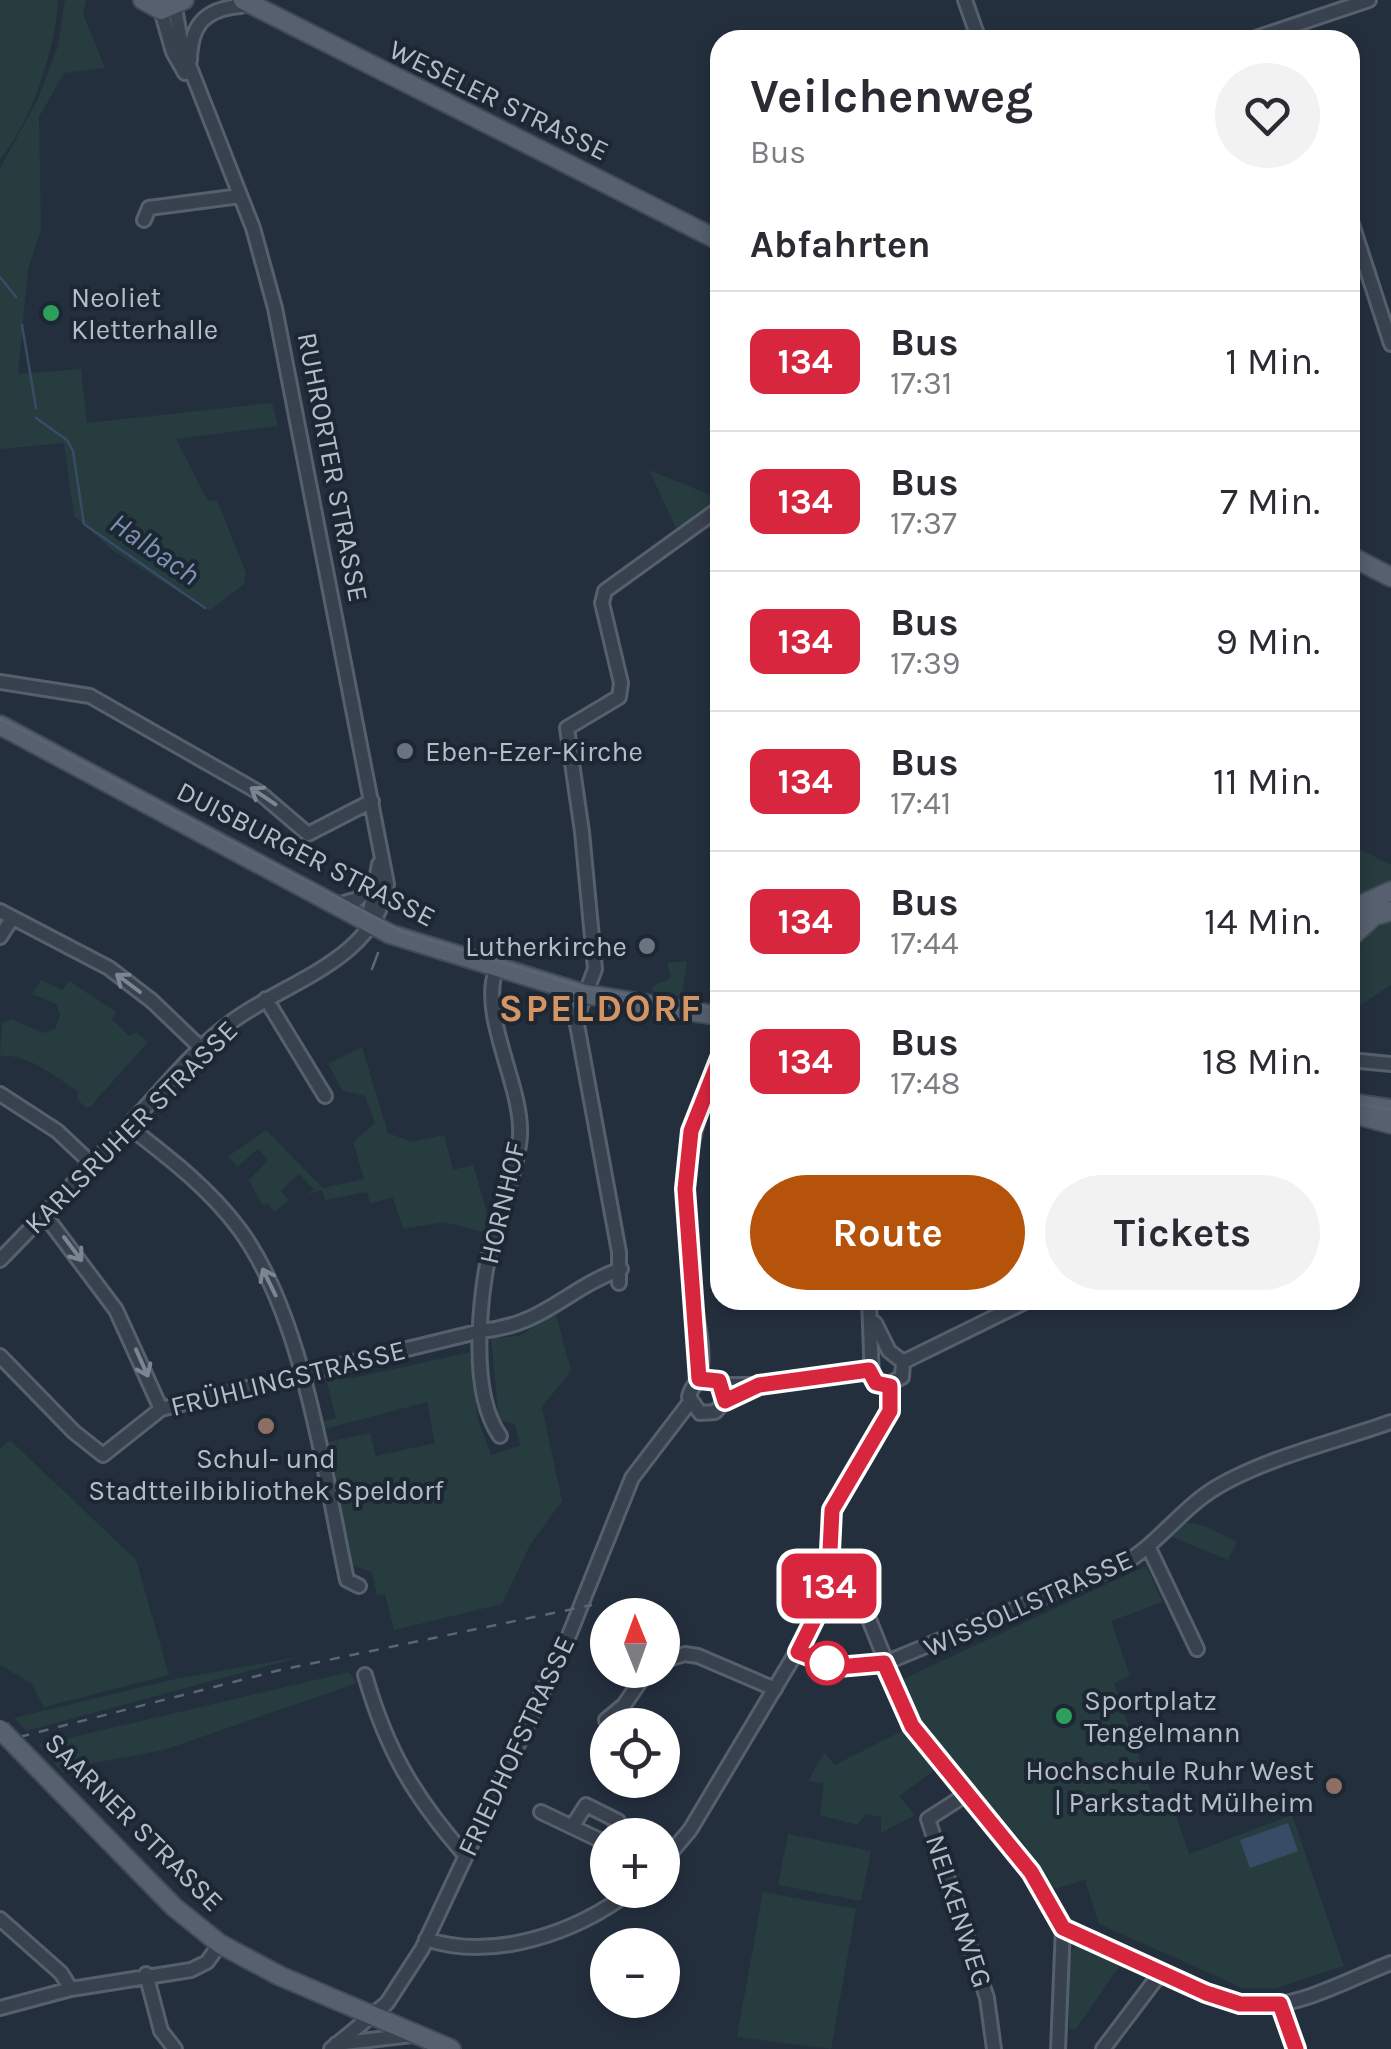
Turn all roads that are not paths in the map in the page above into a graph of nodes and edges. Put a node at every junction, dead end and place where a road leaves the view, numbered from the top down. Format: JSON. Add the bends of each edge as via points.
{"nodes":[{"id":1,"x":142,"y":0,"type":"edge"},
{"id":2,"x":222,"y":0,"type":"edge"},
{"id":3,"x":965,"y":0,"type":"edge"},
{"id":4,"x":1366,"y":0,"type":"edge"},
{"id":5,"x":246,"y":5,"type":"edge"},
{"id":6,"x":173,"y":6,"type":"edge"},
{"id":7,"x":975,"y":30,"type":"edge"},
{"id":8,"x":1296,"y":30,"type":"edge"},
{"id":9,"x":190,"y":68,"type":"junction"},
{"id":10,"x":200,"y":101,"type":"junction"},
{"id":11,"x":240,"y":196,"type":"junction"},
{"id":12,"x":144,"y":220,"type":"dead end"},
{"id":13,"x":710,"y":236,"type":"edge"},
{"id":14,"x":1360,"y":248,"type":"edge"},
{"id":15,"x":1391,"y":342,"type":"edge"},
{"id":16,"x":710,"y":515,"type":"edge"},
{"id":17,"x":1360,"y":561,"type":"edge"},
{"id":18,"x":1391,"y":577,"type":"edge"},
{"id":19,"x":0,"y":682,"type":"edge"},
{"id":20,"x":0,"y":725,"type":"edge"},
{"id":21,"x":372,"y":801,"type":"junction"},
{"id":22,"x":381,"y":851,"type":"junction"},
{"id":23,"x":378,"y":876,"type":"junction"},
{"id":24,"x":1391,"y":891,"type":"edge"},
{"id":25,"x":335,"y":906,"type":"junction"},
{"id":26,"x":1391,"y":911,"type":"edge"},
{"id":27,"x":1360,"y":915,"type":"edge"},
{"id":28,"x":6,"y":916,"type":"edge"},
{"id":29,"x":368,"y":923,"type":"junction"},
{"id":30,"x":1360,"y":929,"type":"edge"},
{"id":31,"x":0,"y":936,"type":"edge"},
{"id":32,"x":496,"y":970,"type":"junction"},
{"id":33,"x":585,"y":994,"type":"junction"},
{"id":34,"x":266,"y":999,"type":"junction"},
{"id":35,"x":710,"y":1014,"type":"edge"},
{"id":36,"x":201,"y":1048,"type":"junction"},
{"id":37,"x":1360,"y":1061,"type":"edge"},
{"id":38,"x":1391,"y":1064,"type":"edge"},
{"id":39,"x":710,"y":1083,"type":"edge"},
{"id":40,"x":0,"y":1094,"type":"edge"},
{"id":41,"x":325,"y":1096,"type":"dead end"},
{"id":42,"x":1360,"y":1103,"type":"edge"},
{"id":43,"x":1391,"y":1108,"type":"edge"},
{"id":44,"x":1360,"y":1116,"type":"edge"},
{"id":45,"x":1391,"y":1124,"type":"edge"},
{"id":46,"x":128,"y":1126,"type":"junction"},
{"id":47,"x":91,"y":1163,"type":"junction"},
{"id":48,"x":44,"y":1214,"type":"junction"},
{"id":49,"x":0,"y":1260,"type":"edge"},
{"id":50,"x":871,"y":1310,"type":"edge"},
{"id":51,"x":1009,"y":1310,"type":"edge"},
{"id":52,"x":872,"y":1317,"type":"junction"},
{"id":53,"x":481,"y":1331,"type":"junction"},
{"id":54,"x":889,"y":1351,"type":"junction"},
{"id":55,"x":0,"y":1356,"type":"edge"},
{"id":56,"x":903,"y":1362,"type":"junction"},
{"id":57,"x":872,"y":1363,"type":"junction"},
{"id":58,"x":300,"y":1374,"type":"junction"},
{"id":59,"x":710,"y":1380,"type":"junction"},
{"id":60,"x":759,"y":1385,"type":"junction"},
{"id":61,"x":890,"y":1386,"type":"junction"},
{"id":62,"x":725,"y":1401,"type":"junction"},
{"id":63,"x":690,"y":1402,"type":"junction"},
{"id":64,"x":161,"y":1409,"type":"junction"},
{"id":65,"x":700,"y":1412,"type":"junction"},
{"id":66,"x":1391,"y":1422,"type":"edge"},
{"id":67,"x":668,"y":1427,"type":"junction"},
{"id":68,"x":500,"y":1436,"type":"dead end"},
{"id":69,"x":1149,"y":1548,"type":"junction"},
{"id":70,"x":359,"y":1586,"type":"dead end"},
{"id":71,"x":862,"y":1602,"type":"dead end"},
{"id":72,"x":1197,"y":1649,"type":"dead end"},
{"id":73,"x":798,"y":1652,"type":"junction"},
{"id":74,"x":680,"y":1658,"type":"edge"},
{"id":75,"x":884,"y":1663,"type":"junction"},
{"id":76,"x":365,"y":1675,"type":"dead end"},
{"id":77,"x":636,"y":1688,"type":"edge"},
{"id":78,"x":775,"y":1689,"type":"junction"},
{"id":79,"x":620,"y":1708,"type":"edge"},
{"id":80,"x":0,"y":1728,"type":"edge"},
{"id":81,"x":967,"y":1794,"type":"junction"},
{"id":82,"x":541,"y":1812,"type":"dead end"},
{"id":83,"x":612,"y":1818,"type":"edge"},
{"id":84,"x":572,"y":1827,"type":"junction"},
{"id":85,"x":590,"y":1836,"type":"edge"},
{"id":86,"x":680,"y":1842,"type":"edge"},
{"id":87,"x":465,"y":1855,"type":"junction"},
{"id":88,"x":603,"y":1908,"type":"edge"},
{"id":89,"x":0,"y":1919,"type":"edge"},
{"id":90,"x":1063,"y":1928,"type":"junction"},
{"id":91,"x":426,"y":1939,"type":"junction"},
{"id":92,"x":220,"y":1944,"type":"junction"},
{"id":93,"x":1391,"y":1963,"type":"edge"},
{"id":94,"x":146,"y":1974,"type":"junction"},
{"id":95,"x":1159,"y":1975,"type":"junction"},
{"id":96,"x":70,"y":1989,"type":"junction"},
{"id":97,"x":1280,"y":2004,"type":"junction"},
{"id":98,"x":0,"y":2008,"type":"edge"},
{"id":99,"x":370,"y":2016,"type":"junction"},
{"id":100,"x":412,"y":2034,"type":"junction"},
{"id":101,"x":333,"y":2047,"type":"edge"},
{"id":102,"x":175,"y":2049,"type":"edge"},
{"id":103,"x":451,"y":2049,"type":"edge"},
{"id":104,"x":994,"y":2049,"type":"edge"},
{"id":105,"x":1058,"y":2049,"type":"edge"},
{"id":106,"x":1102,"y":2049,"type":"edge"},
{"id":107,"x":1296,"y":2049,"type":"edge"}],
"edges":[{"from":1,"to":6,"type":"main road"},
{"from":2,"to":5,"type":"main road","name":"WESELER STRASSE"},
{"from":3,"to":7,"type":"street"},
{"from":4,"to":8,"type":"street"},
{"from":5,"to":9,"type":"street","name":"RUHRORTER STRASSE","via":[[215,10],[201,20],[190,41]]},
{"from":5,"to":13,"type":"main road","name":"WESELER STRASSE"},
{"from":6,"to":9,"type":"street","name":"RUHRORTER STRASSE"},
{"from":6,"to":10,"type":"street","name":"RUHRORTER STRASSE","via":[[172,52]]},
{"from":9,"to":10,"type":"street","name":"RUHRORTER STRASSE"},
{"from":10,"to":11,"type":"street","name":"RUHRORTER STRASSE"},
{"from":11,"to":12,"type":"street","via":[[149,208]]},
{"from":11,"to":21,"type":"street","name":"RUHRORTER STRASSE","via":[[275,308]]},
{"from":14,"to":15,"type":"street"},
{"from":16,"to":33,"type":"street","via":[[610,586],[603,597],[621,690],[615,702],[571,724],[566,736],[595,969]]},
{"from":17,"to":18,"type":"main road"},
{"from":21,"to":19,"type":"street","one_way":true,"via":[[308,834],[260,793],[90,696]]},
{"from":20,"to":25,"type":"main road","name":"DUISBURGER STRASSE"},
{"from":21,"to":22,"type":"street","name":"RUHRORTER STRASSE"},
{"from":22,"to":23,"type":"street","name":"RUHRORTER STRASSE"},
{"from":22,"to":29,"type":"street","name":"RUHRORTER STRASSE","via":[[385,898]]},
{"from":23,"to":25,"type":"street","via":[[358,899]]},
{"from":23,"to":29,"type":"street","name":"RUHRORTER STRASSE"},
{"from":24,"to":27,"type":"main road","via":[[1365,903]]},
{"from":25,"to":29,"type":"main road","name":"DUISBURGER STRASSE"},
{"from":26,"to":30,"type":"main road"},
{"from":28,"to":31,"type":"street"},
{"from":36,"to":28,"type":"street","one_way":true,"via":[[109,968]]},
{"from":29,"to":32,"type":"main road","name":"DUISBURGER STRASSE"},
{"from":29,"to":34,"type":"street","name":"KARLSRUHER STRASSE","via":[[332,964]]},
{"from":32,"to":33,"type":"main road","name":"DUISBURGER STRASSE"},
{"from":32,"to":53,"type":"street","name":"HORNHOF","via":[[492,993],[520,1132],[486,1264]]},
{"from":33,"to":35,"type":"main road","name":"DUISBURGER STRASSE"},
{"from":33,"to":53,"type":"street","name":"FRÜHLINGSTRASSE","via":[[576,1020],[620,1276],[516,1328]]},
{"from":34,"to":36,"type":"street","name":"KARLSRUHER STRASSE"},
{"from":34,"to":41,"type":"street","name":"KARLSRUHER STRASSE"},
{"from":36,"to":46,"type":"street","name":"KARLSRUHER STRASSE"},
{"from":37,"to":38,"type":"street"},
{"from":39,"to":59,"type":"street","via":[[691,1131],[686,1172],[686,1240],[700,1353]]},
{"from":40,"to":47,"type":"street"},
{"from":42,"to":43,"type":"main road"},
{"from":44,"to":45,"type":"main road"},
{"from":46,"to":47,"type":"street","name":"KARLSRUHER STRASSE"},
{"from":58,"to":46,"type":"street","one_way":true,"via":[[277,1298],[246,1238],[203,1187]]},
{"from":47,"to":48,"type":"street","name":"KARLSRUHER STRASSE"},
{"from":48,"to":49,"type":"street","name":"KARLSRUHER STRASSE"},
{"from":48,"to":64,"type":"street","one_way":true,"via":[[116,1310]]},
{"from":50,"to":52,"type":"street"},
{"from":51,"to":56,"type":"street"},
{"from":52,"to":54,"type":"street"},
{"from":52,"to":57,"type":"street"},
{"from":53,"to":58,"type":"street","name":"FRÜHLINGSTRASSE"},
{"from":53,"to":68,"type":"street","name":"HORNHOF","via":[[483,1384]]},
{"from":54,"to":56,"type":"street"},
{"from":54,"to":57,"type":"street"},
{"from":55,"to":64,"type":"street","name":"FRÜHLINGSTRASSE","via":[[95,1453],[109,1452]]},
{"from":56,"to":61,"type":"street","via":[[902,1377]]},
{"from":57,"to":60,"type":"street"},
{"from":57,"to":61,"type":"street","via":[[876,1383]]},
{"from":58,"to":64,"type":"street","name":"FRÜHLINGSTRASSE"},
{"from":58,"to":70,"type":"street","via":[[347,1580]]},
{"from":59,"to":60,"type":"street"},
{"from":59,"to":62,"type":"street"},
{"from":59,"to":63,"type":"street","name":"FRIEDHOFSTRASSE","via":[[691,1386]]},
{"from":60,"to":62,"type":"street","name":"FRIEDHOFSTRASSE"},
{"from":61,"to":73,"type":"street","via":[[890,1411],[832,1510],[828,1592]]},
{"from":62,"to":65,"type":"street","name":"FRIEDHOFSTRASSE","via":[[715,1412]]},
{"from":63,"to":65,"type":"street"},
{"from":63,"to":67,"type":"street","name":"FRIEDHOFSTRASSE"},
{"from":65,"to":67,"type":"street","name":"FRIEDHOFSTRASSE"},
{"from":66,"to":69,"type":"street","via":[[1221,1484]]},
{"from":67,"to":87,"type":"street","name":"FRIEDHOFSTRASSE","via":[[622,1500],[568,1638]]},
{"from":69,"to":72,"type":"street","name":"WISSOLLSTRASSE"},
{"from":69,"to":75,"type":"street","name":"WISSOLLSTRASSE","via":[[1121,1566]]},
{"from":71,"to":75,"type":"street"},
{"from":73,"to":75,"type":"street","name":"WISSOLLSTRASSE","via":[[838,1667]]},
{"from":73,"to":78,"type":"street"},
{"from":74,"to":78,"type":"street","via":[[698,1656]]},
{"from":75,"to":81,"type":"street","via":[[912,1726]]},
{"from":76,"to":87,"type":"street","via":[[399,1769]]},
{"from":77,"to":79,"type":"street"},
{"from":78,"to":86,"type":"street"},
{"from":80,"to":92,"type":"main road","name":"SAARNER STRASSE","bridge":true,"via":[[174,1907]]},
{"from":81,"to":90,"type":"street","via":[[1031,1872]]},
{"from":81,"to":104,"type":"street","name":"NELKENWEG","via":[[928,1819],[994,2024]]},
{"from":82,"to":84,"type":"street"},
{"from":83,"to":84,"type":"street","via":[[586,1805]]},
{"from":84,"to":85,"type":"street"},
{"from":87,"to":91,"type":"street","name":"FRIEDHOFSTRASSE"},
{"from":88,"to":91,"type":"street","via":[[539,1938],[455,1946]]},
{"from":89,"to":96,"type":"street"},
{"from":90,"to":95,"type":"street"},
{"from":90,"to":105,"type":"street"},
{"from":91,"to":99,"type":"street","name":"FRIEDHOFSTRASSE","via":[[396,1991]]},
{"from":92,"to":94,"type":"street","via":[[200,1967]]},
{"from":92,"to":99,"type":"main road","name":"SAARNER STRASSE"},
{"from":93,"to":97,"type":"street"},
{"from":94,"to":96,"type":"street"},
{"from":94,"to":102,"type":"street","via":[[161,2030]]},
{"from":95,"to":97,"type":"street","via":[[1240,2004]]},
{"from":95,"to":106,"type":"street"},
{"from":96,"to":98,"type":"street"},
{"from":97,"to":107,"type":"street"},
{"from":99,"to":100,"type":"main road","name":"SAARNER STRASSE"},
{"from":99,"to":101,"type":"street","name":"FRIEDHOFSTRASSE"},
{"from":100,"to":101,"type":"street","name":"FRIEDHOFSTRASSE"},
{"from":100,"to":103,"type":"main road","name":"SAARNER STRASSE"}]}
